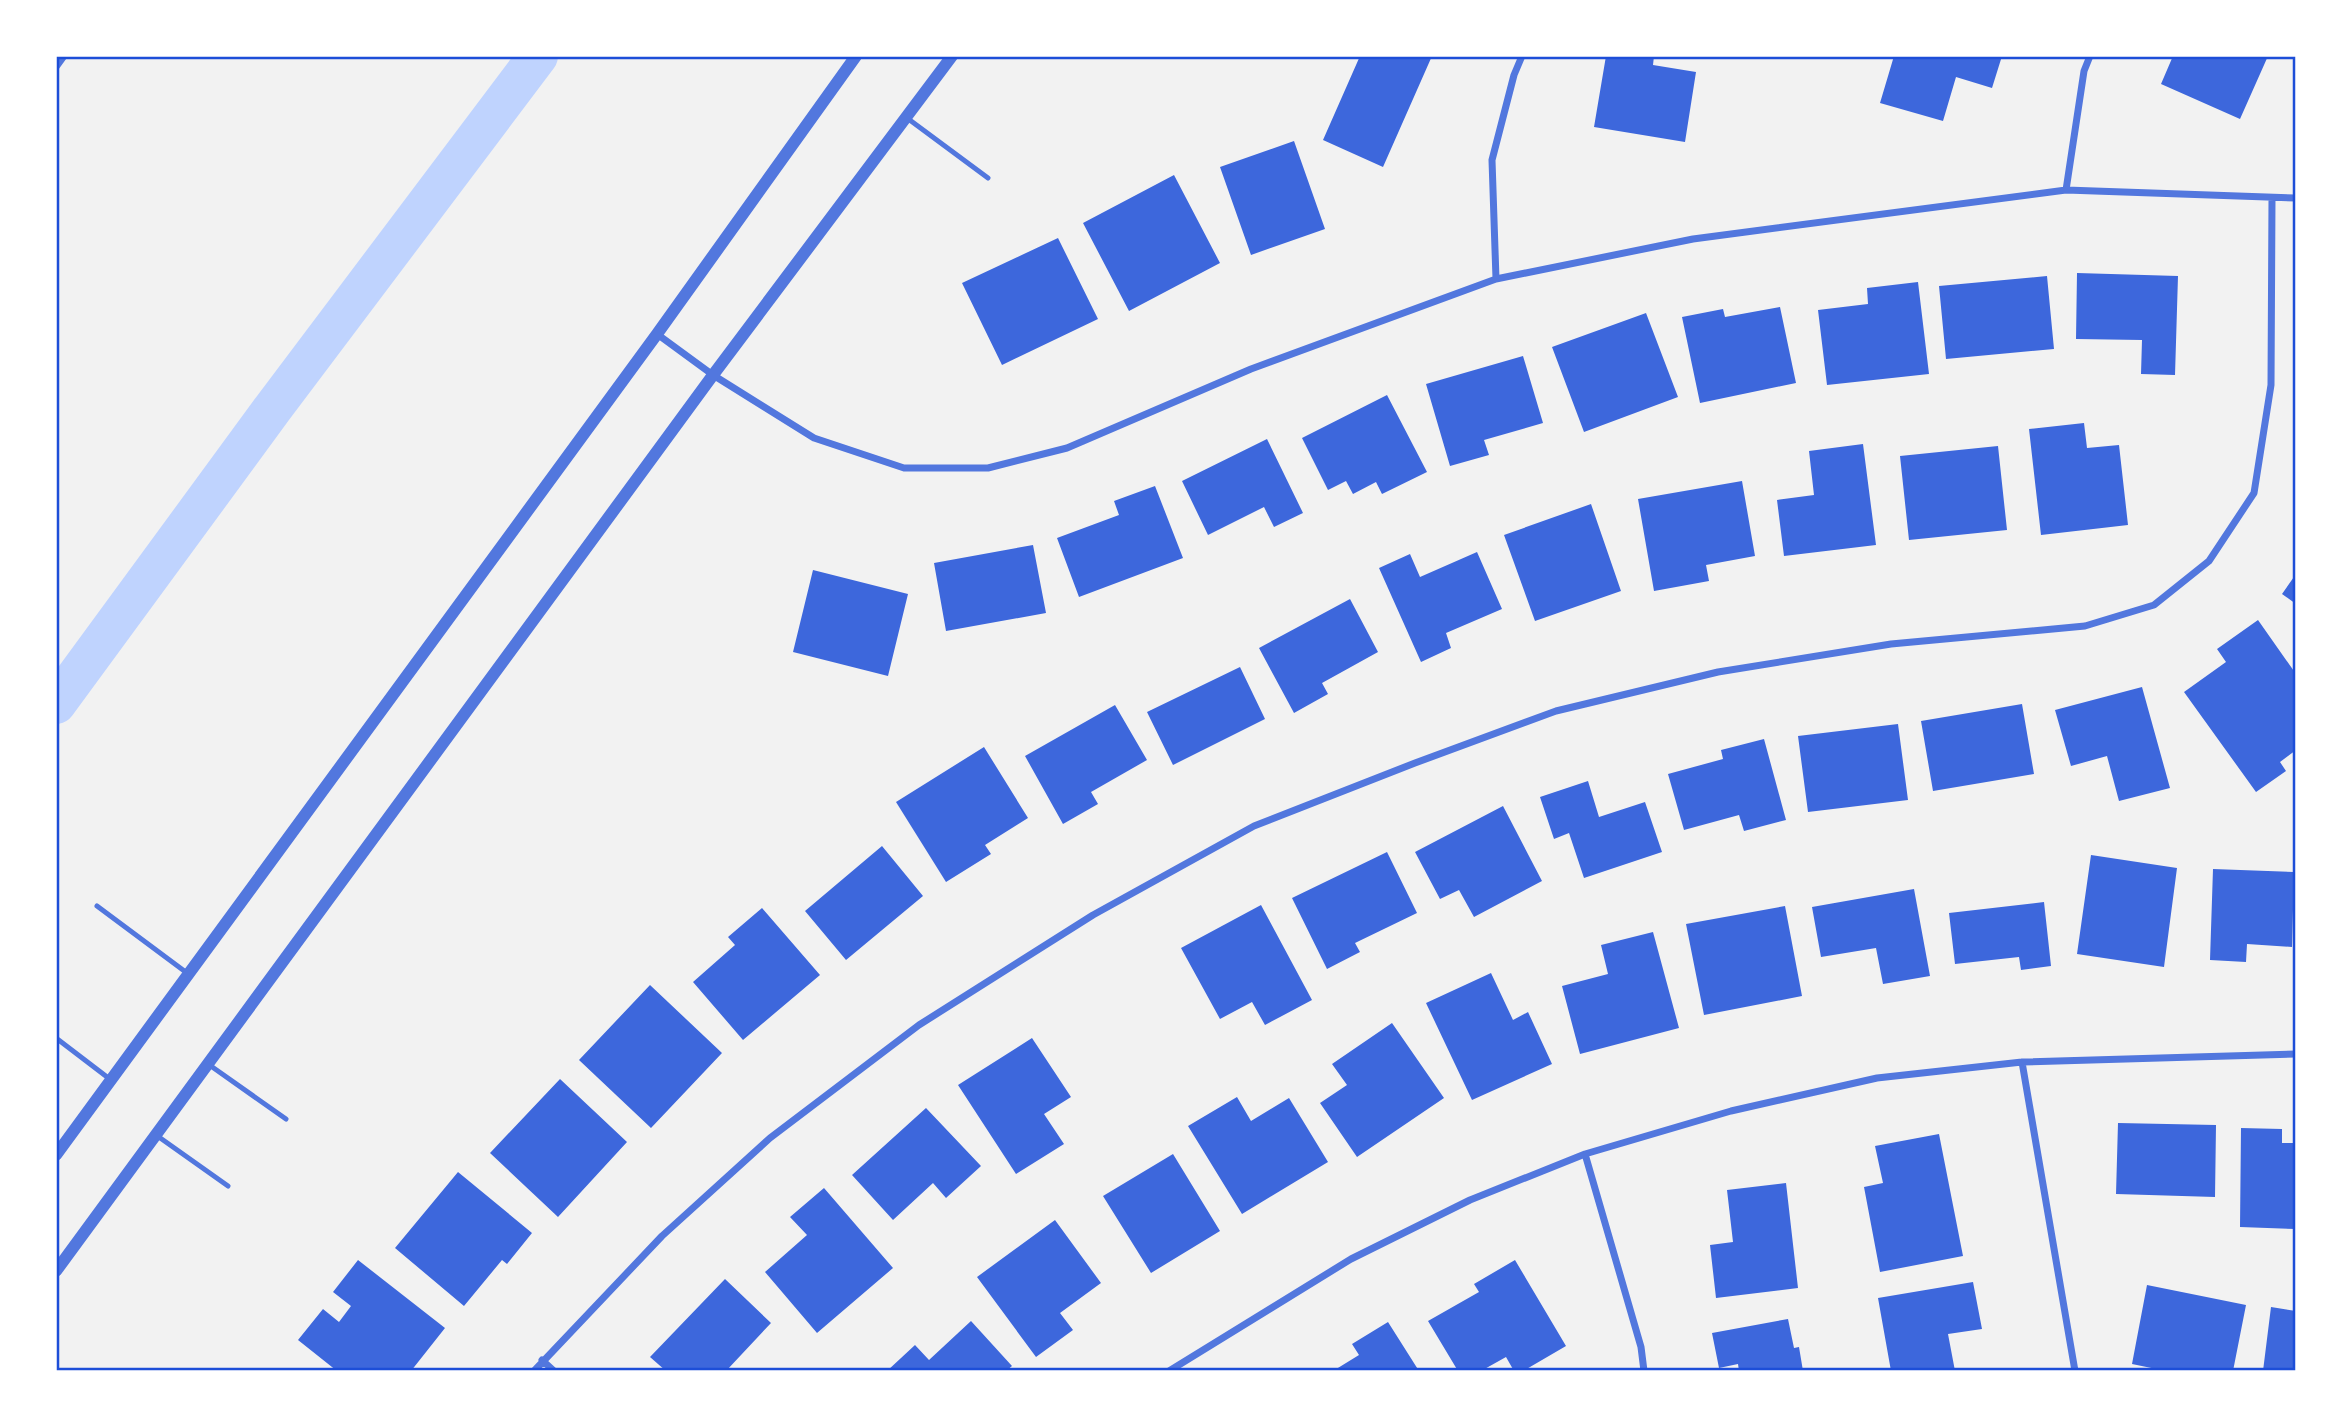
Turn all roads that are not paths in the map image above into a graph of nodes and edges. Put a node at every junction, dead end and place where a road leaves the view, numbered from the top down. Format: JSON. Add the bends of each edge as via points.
{"nodes":[{"id":1,"x":64,"y":56,"type":"edge"},
{"id":2,"x":856,"y":56,"type":"edge"},
{"id":3,"x":952,"y":56,"type":"edge"},
{"id":4,"x":1522,"y":56,"type":"edge"},
{"id":5,"x":2090,"y":56,"type":"edge"},
{"id":6,"x":56,"y":67,"type":"edge"},
{"id":7,"x":907,"y":118,"type":"junction"},
{"id":8,"x":988,"y":178,"type":"dead end"},
{"id":9,"x":2066,"y":190,"type":"junction"},
{"id":10,"x":2272,"y":198,"type":"junction"},
{"id":11,"x":2296,"y":198,"type":"edge"},
{"id":12,"x":1496,"y":279,"type":"junction"},
{"id":13,"x":657,"y":334,"type":"junction"},
{"id":14,"x":713,"y":375,"type":"junction"},
{"id":15,"x":97,"y":906,"type":"dead end"},
{"id":16,"x":189,"y":974,"type":"junction"},
{"id":17,"x":56,"y":1038,"type":"edge"},
{"id":18,"x":2296,"y":1054,"type":"edge"},
{"id":19,"x":2022,"y":1062,"type":"junction"},
{"id":20,"x":208,"y":1064,"type":"junction"},
{"id":21,"x":111,"y":1080,"type":"junction"},
{"id":22,"x":286,"y":1119,"type":"dead end"},
{"id":23,"x":156,"y":1135,"type":"junction"},
{"id":24,"x":1585,"y":1154,"type":"junction"},
{"id":25,"x":56,"y":1155,"type":"edge"},
{"id":26,"x":228,"y":1186,"type":"dead end"},
{"id":27,"x":56,"y":1271,"type":"edge"},
{"id":28,"x":542,"y":1360,"type":"junction"},
{"id":29,"x":534,"y":1371,"type":"edge"},
{"id":30,"x":554,"y":1371,"type":"edge"},
{"id":31,"x":1169,"y":1371,"type":"edge"},
{"id":32,"x":1644,"y":1371,"type":"edge"},
{"id":33,"x":2075,"y":1371,"type":"edge"}],
"edges":[{"from":1,"to":6,"type":"street"},
{"from":2,"to":13,"type":"street"},
{"from":3,"to":7,"type":"street"},
{"from":4,"to":12,"type":"street","via":[[1492,160]]},
{"from":5,"to":9,"type":"street"},
{"from":7,"to":8,"type":"lane"},
{"from":7,"to":14,"type":"street"},
{"from":9,"to":10,"type":"street"},
{"from":9,"to":12,"type":"street","via":[[1693,239]]},
{"from":10,"to":11,"type":"street"},
{"from":10,"to":28,"type":"street","via":[[2271,386],[2254,493],[2209,561],[2154,605],[2085,626],[1891,644],[1718,672],[1556,711],[1254,826],[1093,915],[919,1025],[770,1138],[662,1236]]},
{"from":12,"to":14,"type":"street","via":[[1251,369],[1067,448],[988,468],[904,468],[814,438]]},
{"from":13,"to":14,"type":"street"},
{"from":13,"to":16,"type":"street"},
{"from":14,"to":20,"type":"street"},
{"from":15,"to":16,"type":"lane"},
{"from":16,"to":21,"type":"street"},
{"from":17,"to":21,"type":"lane"},
{"from":18,"to":19,"type":"street"},
{"from":19,"to":24,"type":"street","via":[[1877,1078],[1731,1111]]},
{"from":19,"to":33,"type":"street"},
{"from":20,"to":22,"type":"lane"},
{"from":20,"to":23,"type":"street"},
{"from":21,"to":25,"type":"street"},
{"from":23,"to":26,"type":"lane"},
{"from":23,"to":27,"type":"street"},
{"from":24,"to":31,"type":"street","via":[[1470,1200],[1351,1259]]},
{"from":24,"to":32,"type":"street","via":[[1641,1346]]},
{"from":28,"to":29,"type":"street"},
{"from":28,"to":30,"type":"street"}]}
